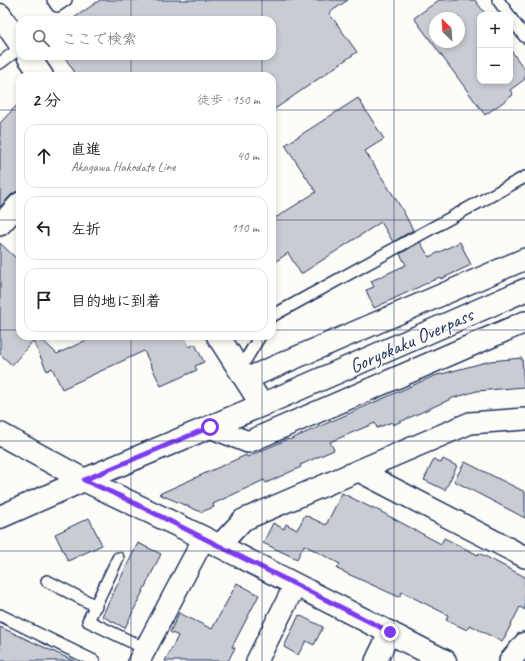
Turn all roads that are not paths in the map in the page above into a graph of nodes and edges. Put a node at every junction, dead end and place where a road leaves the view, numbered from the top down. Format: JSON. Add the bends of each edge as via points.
{"nodes":[{"id":1,"x":53,"y":0,"type":"edge"},
{"id":2,"x":66,"y":0,"type":"edge"},
{"id":3,"x":498,"y":0,"type":"edge"},
{"id":4,"x":506,"y":12,"type":"edge"},
{"id":5,"x":0,"y":15,"type":"edge"},
{"id":6,"x":513,"y":21,"type":"edge"},
{"id":7,"x":525,"y":37,"type":"edge"},
{"id":8,"x":16,"y":38,"type":"edge"},
{"id":9,"x":16,"y":51,"type":"edge"},
{"id":10,"x":31,"y":60,"type":"edge"},
{"id":11,"x":0,"y":63,"type":"edge"},
{"id":12,"x":39,"y":72,"type":"edge"},
{"id":13,"x":525,"y":177,"type":"edge"},
{"id":14,"x":16,"y":207,"type":"edge"},
{"id":15,"x":0,"y":225,"type":"edge"},
{"id":16,"x":525,"y":259,"type":"edge"},
{"id":17,"x":525,"y":290,"type":"edge"},
{"id":18,"x":276,"y":314,"type":"edge"},
{"id":19,"x":525,"y":322,"type":"edge"},
{"id":20,"x":221,"y":340,"type":"edge"},
{"id":21,"x":258,"y":340,"type":"edge"},
{"id":22,"x":243,"y":374,"type":"junction"},
{"id":23,"x":262,"y":405,"type":"junction"},
{"id":24,"x":525,"y":419,"type":"edge"},
{"id":25,"x":210,"y":427,"type":"junction"},
{"id":26,"x":0,"y":434,"type":"edge"},
{"id":27,"x":359,"y":471,"type":"junction"},
{"id":28,"x":84,"y":480,"type":"junction"},
{"id":29,"x":0,"y":517,"type":"edge"},
{"id":30,"x":211,"y":542,"type":"junction"},
{"id":31,"x":525,"y":557,"type":"edge"},
{"id":32,"x":118,"y":558,"type":"dead end"},
{"id":33,"x":47,"y":581,"type":"dead end"},
{"id":34,"x":295,"y":584,"type":"junction"},
{"id":35,"x":96,"y":606,"type":"junction"},
{"id":36,"x":0,"y":615,"type":"edge"},
{"id":37,"x":390,"y":632,"type":"junction"},
{"id":38,"x":525,"y":643,"type":"edge"},
{"id":39,"x":143,"y":655,"type":"edge"},
{"id":40,"x":94,"y":661,"type":"edge"},
{"id":41,"x":257,"y":661,"type":"edge"},
{"id":42,"x":376,"y":661,"type":"edge"},
{"id":43,"x":445,"y":661,"type":"edge"},
{"id":44,"x":510,"y":661,"type":"edge"}],
"edges":[{"from":1,"to":2,"type":"lane","via":[[57,6]]},
{"from":3,"to":4,"type":"lane"},
{"from":5,"to":8,"type":"street"},
{"from":6,"to":7,"type":"lane"},
{"from":9,"to":11,"type":"lane"},
{"from":10,"to":12,"type":"street"},
{"from":13,"to":18,"type":"lane"},
{"from":14,"to":15,"type":"street"},
{"from":16,"to":22,"type":"street"},
{"from":17,"to":23,"type":"street","name":"Goryokaku Overpass"},
{"from":19,"to":25,"type":"street","via":[[248,442]]},
{"from":20,"to":22,"type":"street"},
{"from":21,"to":22,"type":"lane"},
{"from":22,"to":23,"type":"street"},
{"from":23,"to":25,"type":"street","name":"Goryokaku Overpass"},
{"from":24,"to":27,"type":"street","via":[[470,423]]},
{"from":25,"to":28,"type":"street","name":"Goryokaku Overpass"},
{"from":26,"to":28,"type":"street"},
{"from":27,"to":30,"type":"street","via":[[243,520]]},
{"from":27,"to":31,"type":"street"},
{"from":28,"to":29,"type":"street","name":"Goryokaku Overpass"},
{"from":28,"to":30,"type":"street"},
{"from":30,"to":34,"type":"street"},
{"from":30,"to":39,"type":"street"},
{"from":32,"to":35,"type":"lane"},
{"from":33,"to":35,"type":"lane"},
{"from":34,"to":37,"type":"street"},
{"from":34,"to":41,"type":"street"},
{"from":35,"to":39,"type":"lane","via":[[88,621]]},
{"from":36,"to":40,"type":"lane"},
{"from":37,"to":42,"type":"street"},
{"from":37,"to":43,"type":"street"},
{"from":38,"to":44,"type":"street"}]}
